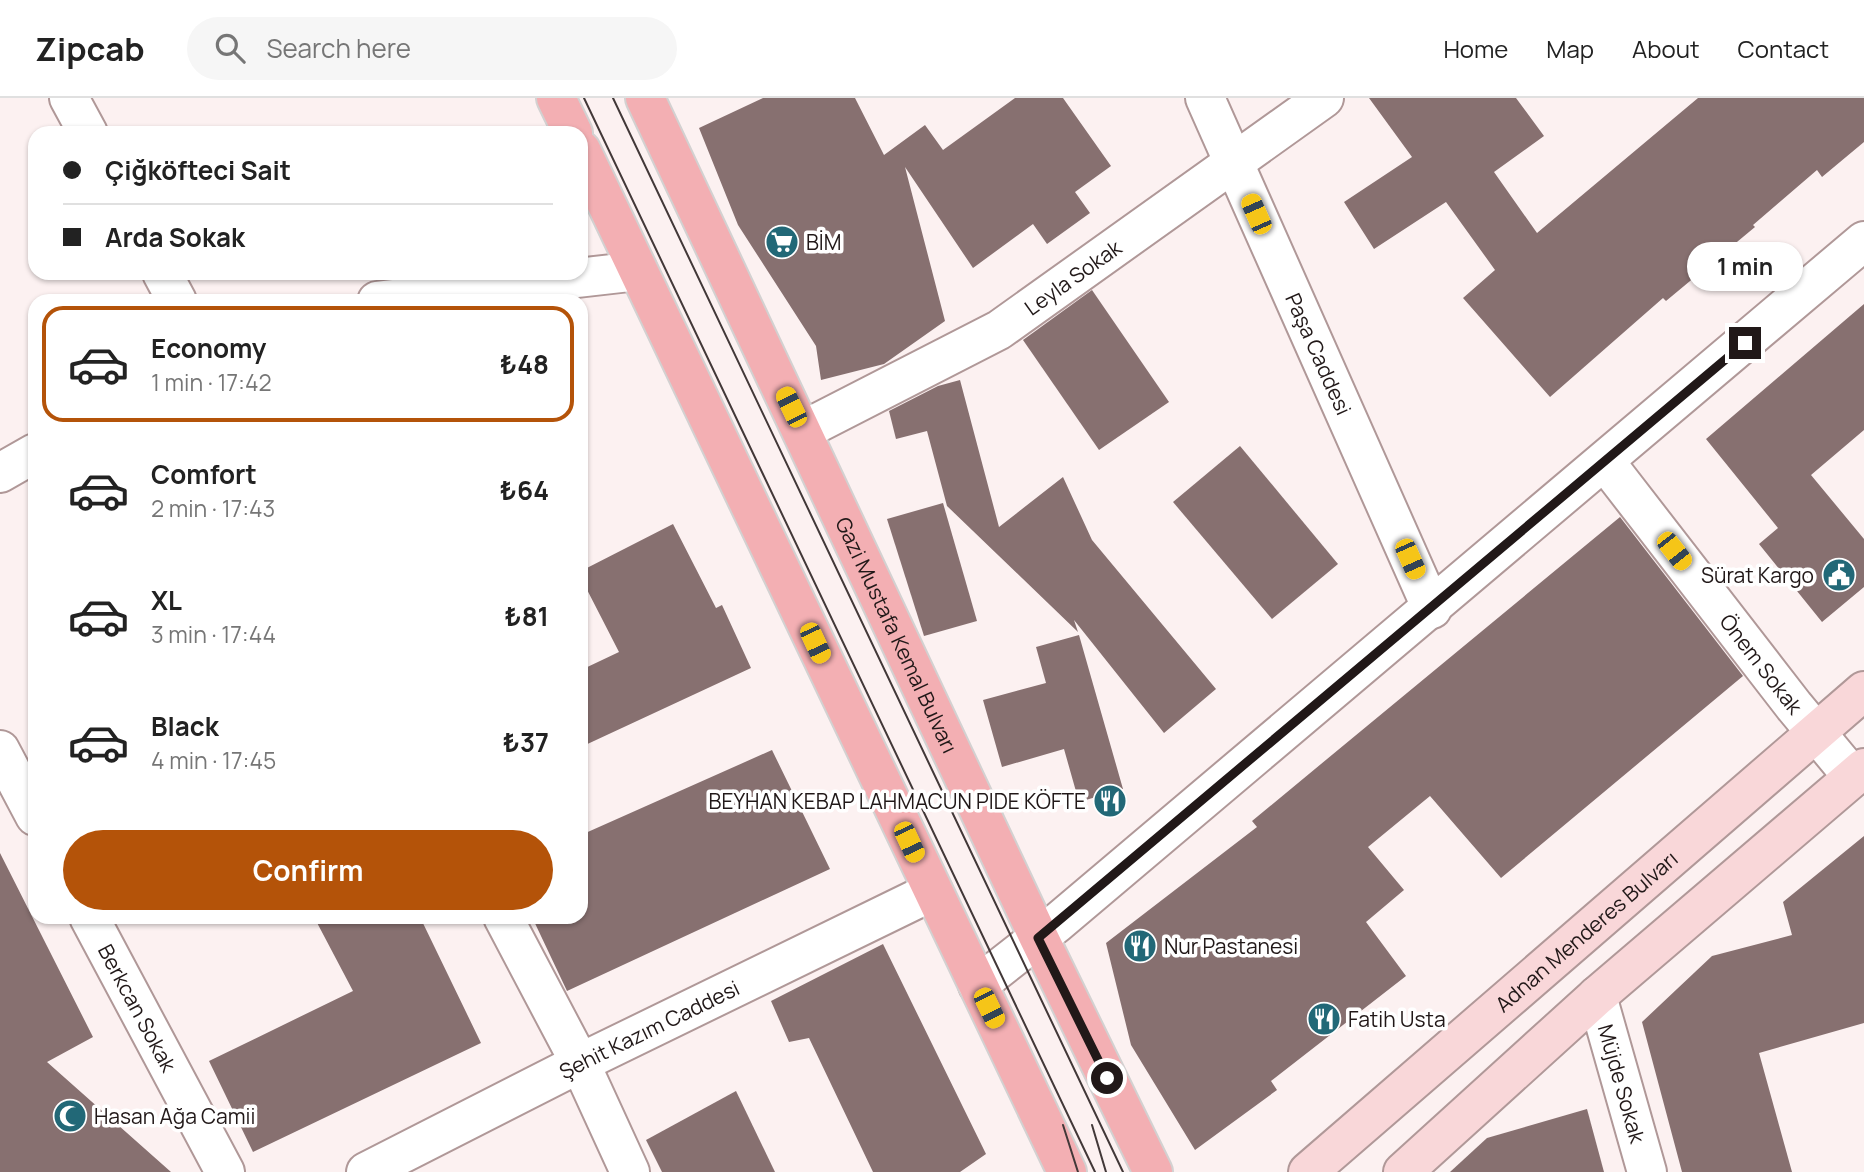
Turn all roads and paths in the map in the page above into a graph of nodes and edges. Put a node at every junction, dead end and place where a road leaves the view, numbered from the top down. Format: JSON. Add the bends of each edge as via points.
{"nodes":[{"id":1,"x":69,"y":98,"type":"edge"},
{"id":2,"x":556,"y":98,"type":"edge"},
{"id":3,"x":645,"y":98,"type":"edge"},
{"id":4,"x":1205,"y":98,"type":"edge"},
{"id":5,"x":1324,"y":98,"type":"edge"},
{"id":6,"x":84,"y":126,"type":"edge"},
{"id":7,"x":570,"y":126,"type":"edge"},
{"id":8,"x":1234,"y":164,"type":"junction"},
{"id":9,"x":588,"y":165,"type":"edge"},
{"id":10,"x":1864,"y":241,"type":"edge"},
{"id":11,"x":638,"y":271,"type":"junction"},
{"id":12,"x":588,"y":277,"type":"edge"},
{"id":13,"x":559,"y":280,"type":"edge"},
{"id":14,"x":437,"y":294,"type":"edge"},
{"id":15,"x":802,"y":431,"type":"junction"},
{"id":16,"x":28,"y":457,"type":"edge"},
{"id":17,"x":1606,"y":463,"type":"junction"},
{"id":18,"x":0,"y":473,"type":"edge"},
{"id":19,"x":1432,"y":608,"type":"junction"},
{"id":20,"x":1864,"y":691,"type":"edge"},
{"id":21,"x":1815,"y":733,"type":"junction"},
{"id":22,"x":0,"y":750,"type":"edge"},
{"id":23,"x":1858,"y":772,"type":"edge"},
{"id":24,"x":28,"y":803,"type":"edge"},
{"id":25,"x":933,"y":891,"type":"junction"},
{"id":26,"x":93,"y":924,"type":"edge"},
{"id":27,"x":507,"y":924,"type":"edge"},
{"id":28,"x":1038,"y":938,"type":"junction"},
{"id":29,"x":978,"y":985,"type":"junction"},
{"id":30,"x":1597,"y":996,"type":"junction"},
{"id":31,"x":580,"y":1063,"type":"junction"},
{"id":32,"x":225,"y":1172,"type":"edge"},
{"id":33,"x":366,"y":1172,"type":"edge"},
{"id":34,"x":630,"y":1172,"type":"edge"},
{"id":35,"x":1068,"y":1172,"type":"edge"},
{"id":36,"x":1153,"y":1172,"type":"edge"},
{"id":37,"x":1308,"y":1172,"type":"edge"},
{"id":38,"x":1403,"y":1172,"type":"edge"},
{"id":39,"x":1647,"y":1172,"type":"edge"}],
"edges":[{"from":1,"to":6,"type":"street"},
{"from":2,"to":7,"type":"main road"},
{"from":3,"to":15,"type":"main road","name":"Gazi Mustafa Kemal Bulvarı"},
{"from":4,"to":8,"type":"street","name":"Paşa Caddesi"},
{"from":5,"to":8,"type":"street","name":"Leyla Sokak"},
{"from":8,"to":15,"type":"street","name":"Leyla Sokak","via":[[999,330]]},
{"from":8,"to":19,"type":"street","name":"Paşa Caddesi"},
{"from":9,"to":11,"type":"main road"},
{"from":10,"to":17,"type":"street"},
{"from":11,"to":12,"type":"street"},
{"from":11,"to":25,"type":"main road"},
{"from":13,"to":14,"type":"street"},
{"from":15,"to":28,"type":"main road","name":"Gazi Mustafa Kemal Bulvarı"},
{"from":16,"to":18,"type":"street"},
{"from":17,"to":19,"type":"street"},
{"from":17,"to":21,"type":"street","name":"Önem Sokak"},
{"from":19,"to":28,"type":"street"},
{"from":20,"to":21,"type":"main road","name":"Adnan Menderes Bulvarı"},
{"from":21,"to":23,"type":"street","name":"Önem Sokak"},
{"from":21,"to":37,"type":"main road","name":"Adnan Menderes Bulvarı"},
{"from":22,"to":24,"type":"street"},
{"from":23,"to":30,"type":"main road"},
{"from":25,"to":29,"type":"main road"},
{"from":25,"to":31,"type":"street","name":"Şehit Kazım Caddesi"},
{"from":26,"to":32,"type":"street","name":"Berkcan Sokak"},
{"from":27,"to":31,"type":"street"},
{"from":28,"to":29,"type":"street"},
{"from":28,"to":36,"type":"main road","name":"Gazi Mustafa Kemal Bulvarı"},
{"from":29,"to":35,"type":"main road"},
{"from":30,"to":38,"type":"main road"},
{"from":30,"to":39,"type":"street","name":"Müjde Sokak"},
{"from":31,"to":33,"type":"street","name":"Şehit Kazım Caddesi"},
{"from":31,"to":34,"type":"street"}]}
